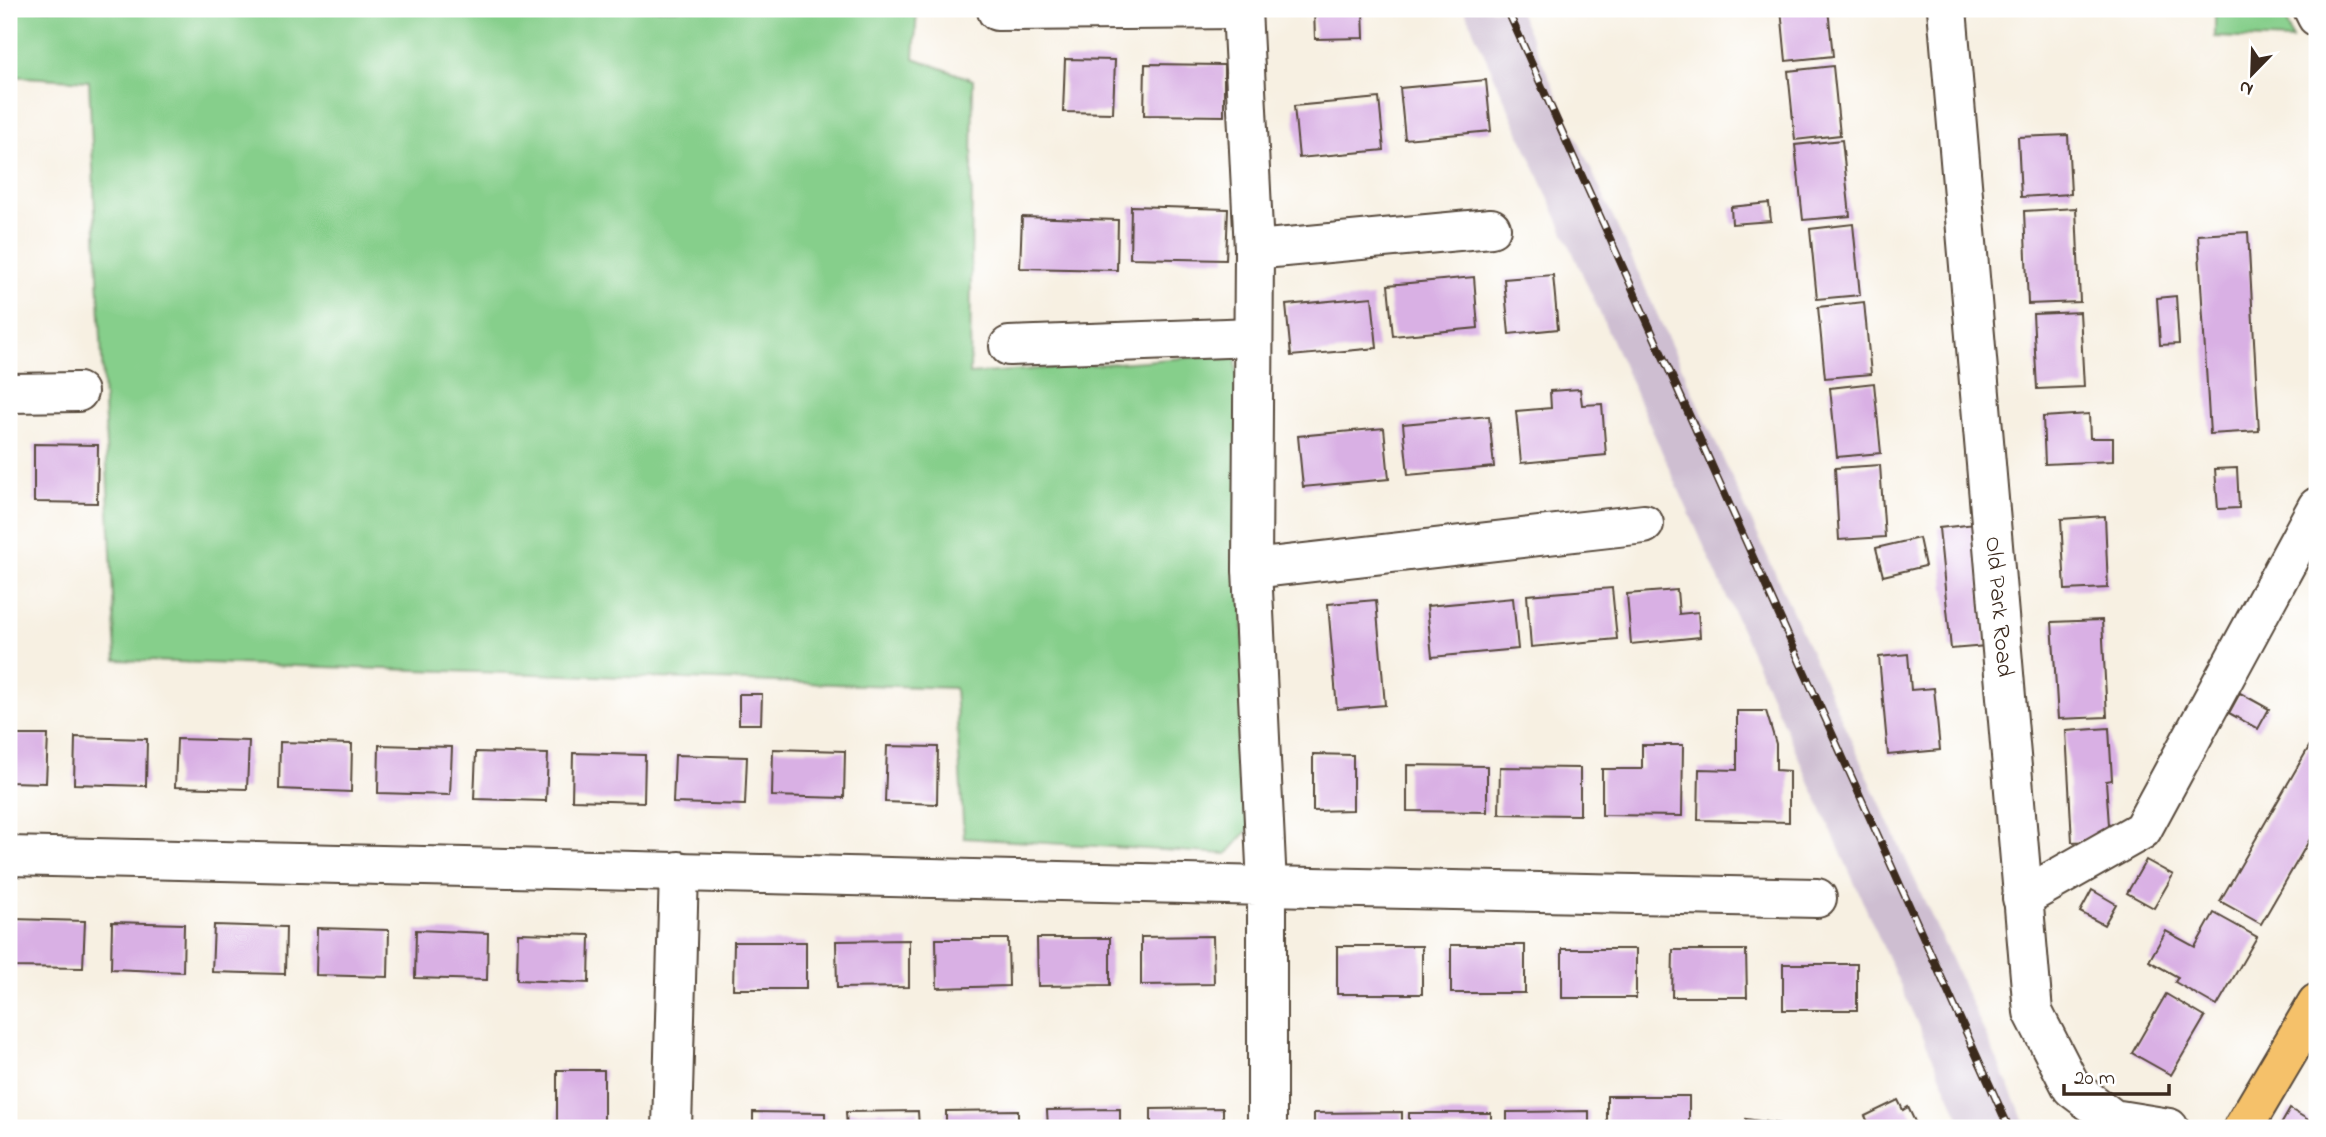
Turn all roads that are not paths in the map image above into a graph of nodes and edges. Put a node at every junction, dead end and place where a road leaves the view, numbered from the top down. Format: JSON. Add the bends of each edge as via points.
{"nodes":[{"id":1,"x":1242,"y":9,"type":"edge"},
{"id":2,"x":1947,"y":9,"type":"edge"},
{"id":3,"x":2313,"y":9,"type":"edge"},
{"id":4,"x":997,"y":11,"type":"dead end"},
{"id":5,"x":2317,"y":17,"type":"edge"},
{"id":6,"x":1491,"y":228,"type":"dead end"},
{"id":7,"x":1254,"y":250,"type":"junction"},
{"id":8,"x":1253,"y":337,"type":"junction"},
{"id":9,"x":1009,"y":346,"type":"dead end"},
{"id":10,"x":78,"y":392,"type":"dead end"},
{"id":11,"x":9,"y":393,"type":"edge"},
{"id":12,"x":2317,"y":507,"type":"edge"},
{"id":13,"x":1644,"y":524,"type":"dead end"},
{"id":14,"x":1252,"y":569,"type":"junction"},
{"id":15,"x":9,"y":856,"type":"edge"},
{"id":16,"x":680,"y":871,"type":"junction"},
{"id":17,"x":1267,"y":886,"type":"junction"},
{"id":18,"x":1817,"y":898,"type":"dead end"},
{"id":19,"x":2022,"y":898,"type":"junction"},
{"id":20,"x":2317,"y":1003,"type":"edge"},
{"id":21,"x":672,"y":1128,"type":"edge"},
{"id":22,"x":1267,"y":1128,"type":"edge"},
{"id":23,"x":2169,"y":1128,"type":"edge"},
{"id":24,"x":2243,"y":1128,"type":"edge"}],
"edges":[{"from":1,"to":4,"type":"street"},
{"from":1,"to":7,"type":"street"},
{"from":2,"to":19,"type":"street","name":"Old Park Road"},
{"from":3,"to":5,"type":"street"},
{"from":6,"to":7,"type":"street"},
{"from":7,"to":8,"type":"street"},
{"from":8,"to":9,"type":"street"},
{"from":8,"to":14,"type":"street"},
{"from":10,"to":11,"type":"street"},
{"from":12,"to":19,"type":"street","via":[[2142,830]]},
{"from":13,"to":14,"type":"street"},
{"from":14,"to":17,"type":"street"},
{"from":15,"to":16,"type":"street"},
{"from":16,"to":17,"type":"street"},
{"from":16,"to":21,"type":"street"},
{"from":17,"to":18,"type":"street"},
{"from":17,"to":22,"type":"street"},
{"from":19,"to":23,"type":"street","name":"Old Park Road","via":[[2033,1012],[2072,1087],[2113,1119]]},
{"from":20,"to":24,"type":"main road"}]}
